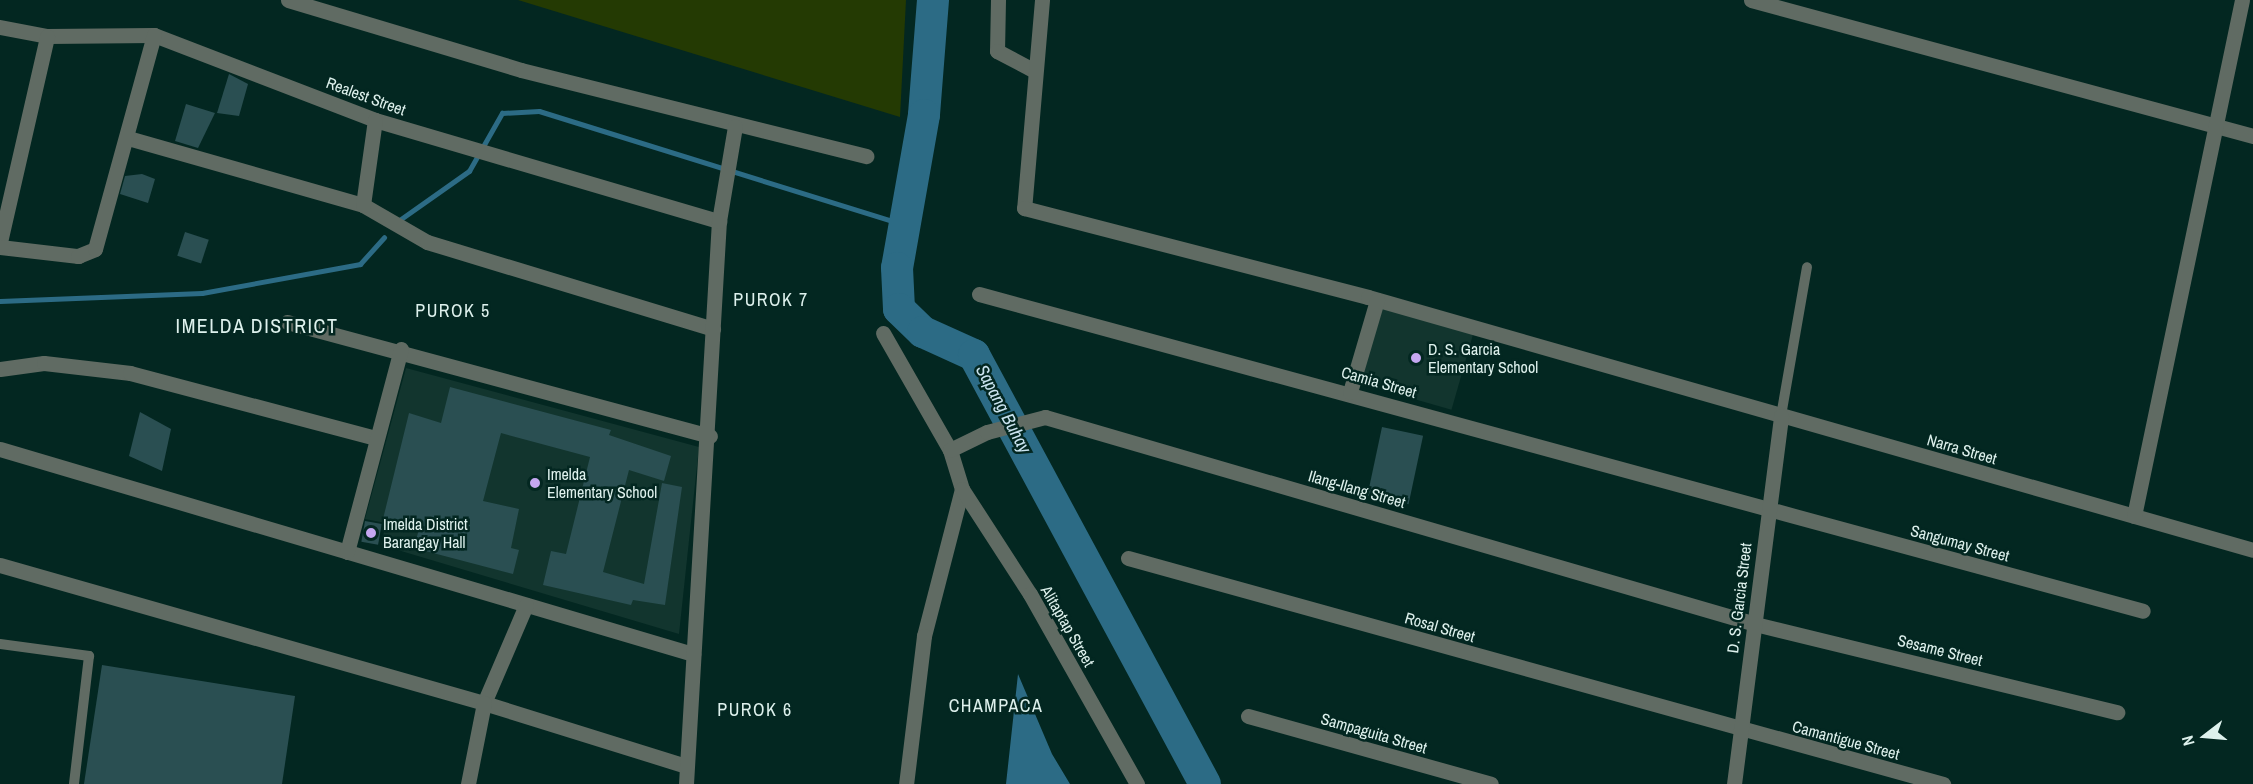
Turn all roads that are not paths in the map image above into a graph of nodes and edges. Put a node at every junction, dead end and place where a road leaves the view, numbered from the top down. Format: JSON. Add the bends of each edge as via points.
{"nodes":[{"id":1,"x":288,"y":0,"type":"edge"},
{"id":2,"x":998,"y":0,"type":"edge"},
{"id":3,"x":1042,"y":0,"type":"edge"},
{"id":4,"x":1751,"y":0,"type":"edge"},
{"id":5,"x":2242,"y":0,"type":"edge"},
{"id":6,"x":0,"y":27,"type":"edge"},
{"id":7,"x":154,"y":35,"type":"junction"},
{"id":8,"x":47,"y":36,"type":"junction"},
{"id":9,"x":1035,"y":71,"type":"junction"},
{"id":10,"x":375,"y":120,"type":"junction"},
{"id":11,"x":735,"y":126,"type":"junction"},
{"id":12,"x":2215,"y":129,"type":"junction"},
{"id":13,"x":2253,"y":136,"type":"edge"},
{"id":14,"x":128,"y":138,"type":"junction"},
{"id":15,"x":866,"y":156,"type":"dead end"},
{"id":16,"x":363,"y":205,"type":"junction"},
{"id":17,"x":719,"y":221,"type":"junction"},
{"id":18,"x":0,"y":242,"type":"edge"},
{"id":19,"x":0,"y":247,"type":"edge"},
{"id":20,"x":1806,"y":267,"type":"dead end"},
{"id":21,"x":979,"y":294,"type":"dead end"},
{"id":22,"x":1377,"y":300,"type":"junction"},
{"id":23,"x":288,"y":322,"type":"dead end"},
{"id":24,"x":714,"y":329,"type":"junction"},
{"id":25,"x":883,"y":333,"type":"dead end"},
{"id":26,"x":401,"y":349,"type":"junction"},
{"id":27,"x":0,"y":369,"type":"edge"},
{"id":28,"x":1350,"y":392,"type":"junction"},
{"id":29,"x":1781,"y":416,"type":"junction"},
{"id":30,"x":710,"y":436,"type":"junction"},
{"id":31,"x":376,"y":438,"type":"junction"},
{"id":32,"x":0,"y":448,"type":"edge"},
{"id":33,"x":950,"y":450,"type":"junction"},
{"id":34,"x":962,"y":489,"type":"junction"},
{"id":35,"x":1768,"y":510,"type":"junction"},
{"id":36,"x":2134,"y":516,"type":"junction"},
{"id":37,"x":2253,"y":550,"type":"edge"},
{"id":38,"x":347,"y":552,"type":"junction"},
{"id":39,"x":1128,"y":558,"type":"dead end"},
{"id":40,"x":0,"y":565,"type":"edge"},
{"id":41,"x":526,"y":605,"type":"junction"},
{"id":42,"x":2143,"y":610,"type":"dead end"},
{"id":43,"x":1755,"y":624,"type":"junction"},
{"id":44,"x":0,"y":644,"type":"edge"},
{"id":45,"x":693,"y":654,"type":"junction"},
{"id":46,"x":484,"y":704,"type":"junction"},
{"id":47,"x":2117,"y":712,"type":"dead end"},
{"id":48,"x":1248,"y":717,"type":"dead end"},
{"id":49,"x":1741,"y":731,"type":"junction"},
{"id":50,"x":686,"y":766,"type":"junction"},
{"id":51,"x":74,"y":784,"type":"edge"},
{"id":52,"x":468,"y":784,"type":"edge"},
{"id":53,"x":686,"y":784,"type":"edge"},
{"id":54,"x":906,"y":784,"type":"edge"},
{"id":55,"x":1137,"y":784,"type":"edge"},
{"id":56,"x":1491,"y":784,"type":"edge"},
{"id":57,"x":1734,"y":784,"type":"edge"},
{"id":58,"x":1943,"y":784,"type":"edge"}],
"edges":[{"from":1,"to":11,"type":"street","via":[[521,70]]},
{"from":2,"to":9,"type":"street","via":[[997,51]]},
{"from":3,"to":9,"type":"street"},
{"from":4,"to":12,"type":"street"},
{"from":5,"to":12,"type":"street"},
{"from":6,"to":8,"type":"street","name":"Realest Street"},
{"from":7,"to":8,"type":"street","name":"Realest Street"},
{"from":7,"to":10,"type":"street","name":"Realest Street"},
{"from":7,"to":14,"type":"street"},
{"from":8,"to":18,"type":"street"},
{"from":9,"to":22,"type":"street","name":"Narra Street","via":[[1024,208]]},
{"from":10,"to":16,"type":"street"},
{"from":10,"to":17,"type":"street","name":"Realest Street"},
{"from":11,"to":15,"type":"street"},
{"from":11,"to":17,"type":"street"},
{"from":12,"to":13,"type":"street"},
{"from":12,"to":36,"type":"street"},
{"from":14,"to":16,"type":"street"},
{"from":14,"to":19,"type":"street","via":[[95,249],[78,256]]},
{"from":16,"to":24,"type":"street","via":[[427,242]]},
{"from":17,"to":24,"type":"street"},
{"from":20,"to":29,"type":"lane"},
{"from":21,"to":28,"type":"street","name":"Camia Street"},
{"from":22,"to":28,"type":"street"},
{"from":22,"to":29,"type":"street","name":"Narra Street"},
{"from":23,"to":26,"type":"street"},
{"from":24,"to":30,"type":"street"},
{"from":25,"to":33,"type":"street","name":"Alitaptap Street"},
{"from":26,"to":30,"type":"street"},
{"from":26,"to":31,"type":"street"},
{"from":27,"to":31,"type":"street","via":[[44,363],[130,373]]},
{"from":28,"to":35,"type":"street","name":"Camia Street"},
{"from":29,"to":35,"type":"street","name":"D. S. Garcia Street"},
{"from":29,"to":36,"type":"street","name":"Narra Street"},
{"from":30,"to":45,"type":"street"},
{"from":31,"to":38,"type":"street"},
{"from":32,"to":38,"type":"street"},
{"from":33,"to":34,"type":"street","name":"Alitaptap Street"},
{"from":33,"to":43,"type":"street","name":"Ilang-Ilang Street","via":[[987,432],[1046,417]]},
{"from":34,"to":54,"type":"street","via":[[924,636]]},
{"from":34,"to":55,"type":"street","name":"Alitaptap Street","via":[[1030,594]]},
{"from":35,"to":42,"type":"street","name":"Sangumay Street"},
{"from":35,"to":43,"type":"street","name":"D. S. Garcia Street"},
{"from":36,"to":37,"type":"street","name":"Narra Street"},
{"from":38,"to":41,"type":"street"},
{"from":39,"to":49,"type":"street","name":"Rosal Street"},
{"from":40,"to":46,"type":"street"},
{"from":41,"to":45,"type":"street"},
{"from":41,"to":46,"type":"street"},
{"from":43,"to":47,"type":"street","name":"Sesame Street"},
{"from":43,"to":49,"type":"street","name":"D. S. Garcia Street"},
{"from":44,"to":51,"type":"lane","via":[[89,656]]},
{"from":45,"to":50,"type":"street"},
{"from":46,"to":50,"type":"street"},
{"from":46,"to":52,"type":"street"},
{"from":48,"to":56,"type":"street","name":"Sampaguita Street"},
{"from":49,"to":57,"type":"street","name":"D. S. Garcia Street"},
{"from":49,"to":58,"type":"street","name":"Camantigue Street"},
{"from":50,"to":53,"type":"street"}]}
